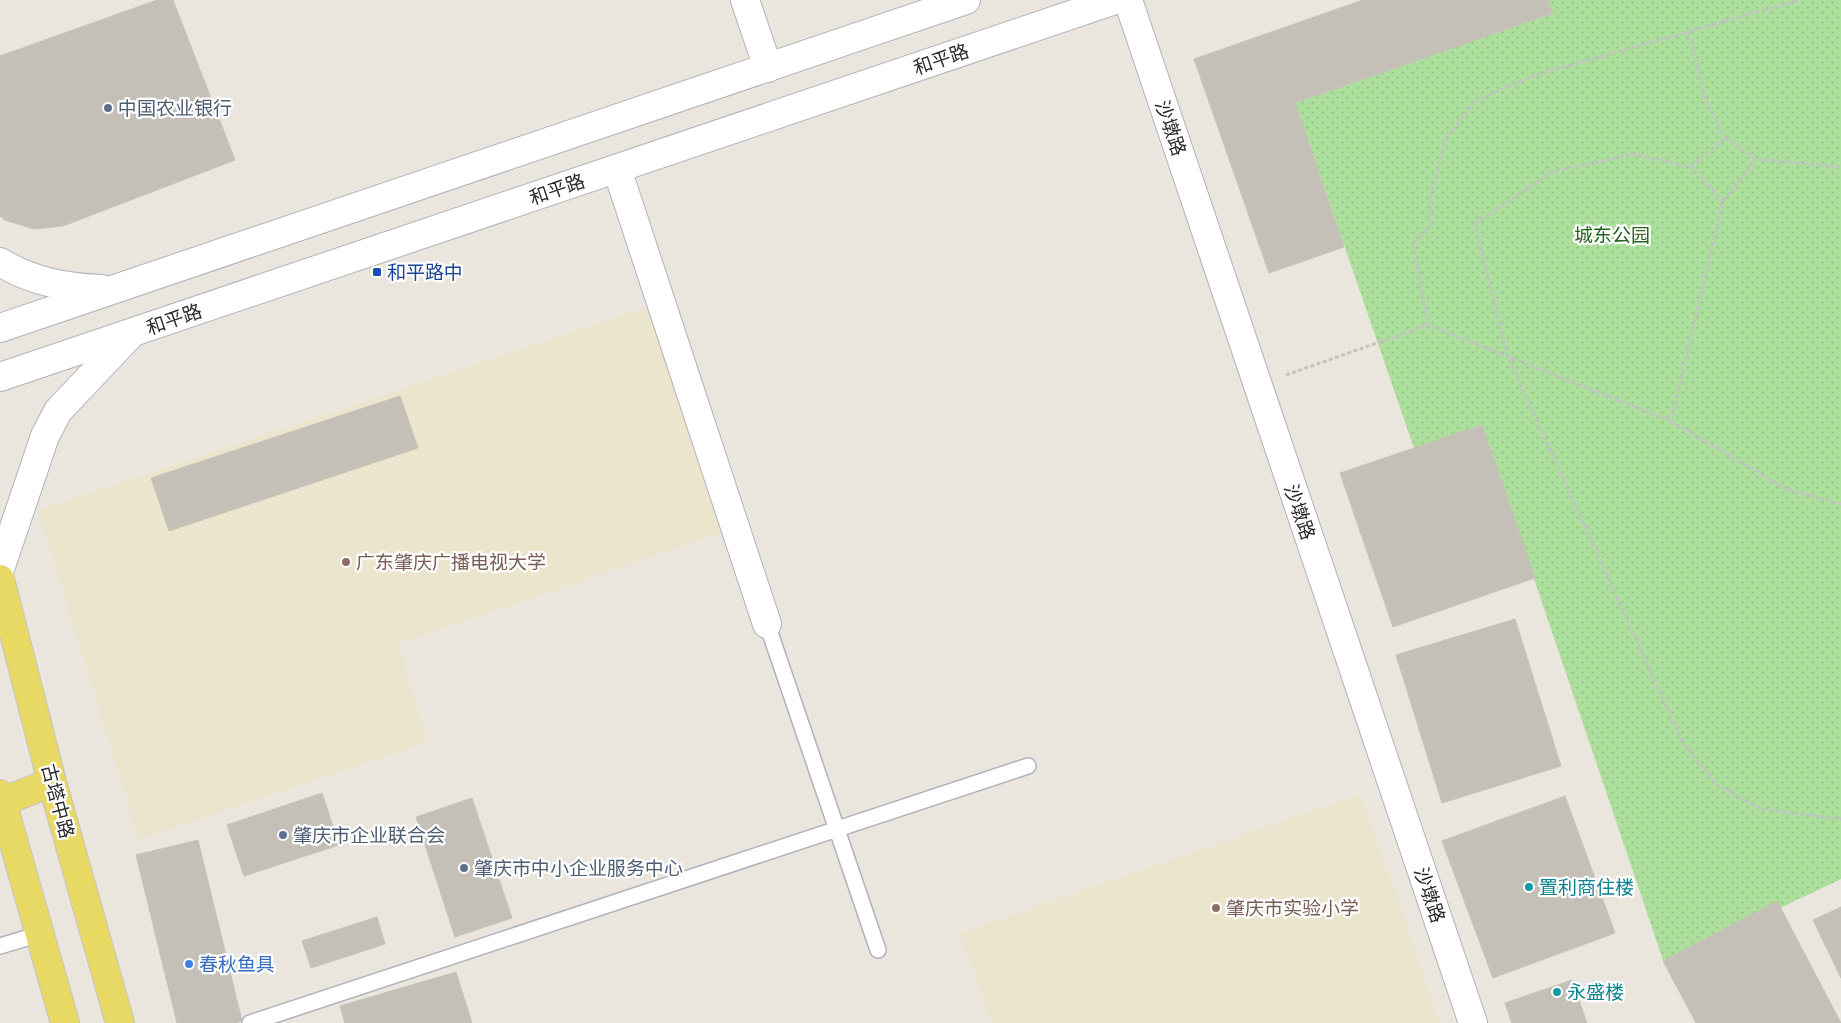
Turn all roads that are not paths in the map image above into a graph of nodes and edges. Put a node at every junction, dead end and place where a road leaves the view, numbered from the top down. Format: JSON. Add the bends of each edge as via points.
{"nodes":[{"id":1,"x":745,"y":0,"type":"edge"},
{"id":2,"x":966,"y":0,"type":"edge"},
{"id":3,"x":1115,"y":0,"type":"edge"},
{"id":4,"x":1128,"y":0,"type":"edge"},
{"id":5,"x":768,"y":68,"type":"junction"},
{"id":6,"x":617,"y":168,"type":"junction"},
{"id":7,"x":0,"y":262,"type":"edge"},
{"id":8,"x":114,"y":290,"type":"junction"},
{"id":9,"x":0,"y":328,"type":"edge"},
{"id":10,"x":132,"y":333,"type":"junction"},
{"id":11,"x":0,"y":377,"type":"edge"},
{"id":12,"x":0,"y":569,"type":"edge"},
{"id":13,"x":0,"y":579,"type":"edge"},
{"id":14,"x":767,"y":624,"type":"joint"},
{"id":15,"x":1028,"y":766,"type":"dead end"},
{"id":16,"x":52,"y":782,"type":"junction"},
{"id":17,"x":1,"y":798,"type":"edge"},
{"id":18,"x":837,"y":829,"type":"junction"},
{"id":19,"x":40,"y":934,"type":"junction"},
{"id":20,"x":0,"y":946,"type":"edge"},
{"id":21,"x":878,"y":950,"type":"dead end"},
{"id":22,"x":65,"y":1023,"type":"edge"},
{"id":23,"x":120,"y":1023,"type":"edge"},
{"id":24,"x":250,"y":1023,"type":"edge"},
{"id":25,"x":1473,"y":1023,"type":"edge"}],
"edges":[{"from":1,"to":5,"type":"main road"},
{"from":2,"to":5,"type":"main road"},
{"from":3,"to":6,"type":"main road","name":"和平路"},
{"from":4,"to":25,"type":"main road","name":"沙墩路"},
{"from":5,"to":8,"type":"main road"},
{"from":6,"to":10,"type":"main road","name":"和平路"},
{"from":6,"to":14,"type":"main road"},
{"from":7,"to":8,"type":"main road","via":[[41,282]]},
{"from":8,"to":9,"type":"main road"},
{"from":10,"to":11,"type":"main road","name":"和平路"},
{"from":10,"to":12,"type":"main road","via":[[58,412],[45,436]]},
{"from":13,"to":16,"type":"main road","name":"古塔中路"},
{"from":14,"to":18,"type":"lane"},
{"from":15,"to":18,"type":"lane"},
{"from":16,"to":17,"type":"main road"},
{"from":16,"to":23,"type":"main road","name":"古塔中路"},
{"from":17,"to":19,"type":"main road"},
{"from":18,"to":21,"type":"lane"},
{"from":18,"to":24,"type":"lane"},
{"from":19,"to":20,"type":"lane"},
{"from":19,"to":22,"type":"main road"}]}
